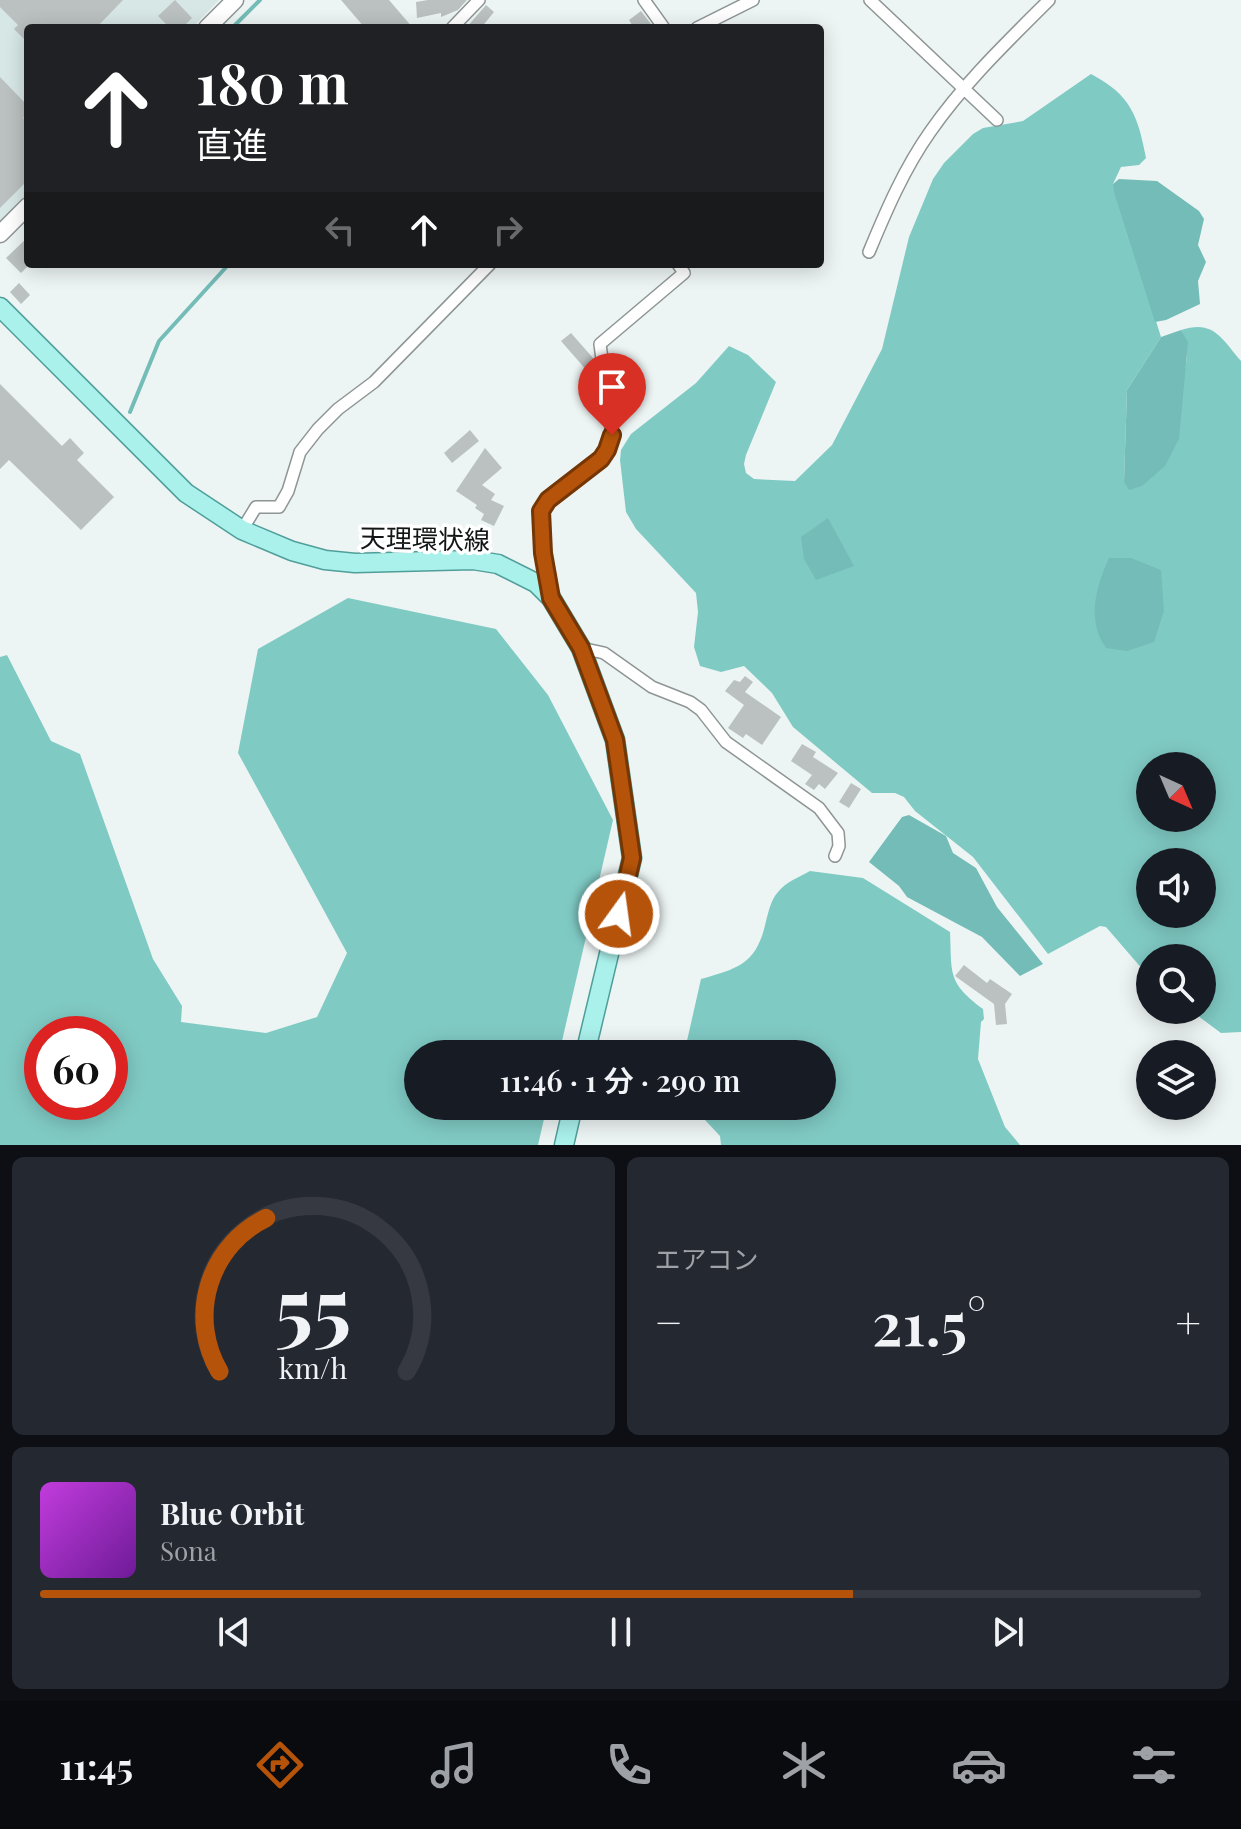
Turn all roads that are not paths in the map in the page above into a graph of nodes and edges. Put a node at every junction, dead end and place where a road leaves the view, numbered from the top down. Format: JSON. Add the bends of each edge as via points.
{"nodes":[{"id":1,"x":235,"y":0,"type":"edge"},
{"id":2,"x":479,"y":0,"type":"edge"},
{"id":3,"x":644,"y":0,"type":"edge"},
{"id":4,"x":753,"y":0,"type":"edge"},
{"id":5,"x":870,"y":0,"type":"edge"},
{"id":6,"x":1049,"y":0,"type":"edge"},
{"id":7,"x":211,"y":24,"type":"edge"},
{"id":8,"x":456,"y":24,"type":"edge"},
{"id":9,"x":661,"y":24,"type":"edge"},
{"id":10,"x":705,"y":24,"type":"edge"},
{"id":11,"x":964,"y":88,"type":"junction"},
{"id":12,"x":997,"y":120,"type":"dead end"},
{"id":13,"x":24,"y":210,"type":"edge"},
{"id":14,"x":0,"y":234,"type":"edge"},
{"id":15,"x":869,"y":252,"type":"dead end"},
{"id":16,"x":486,"y":268,"type":"edge"},
{"id":17,"x":681,"y":268,"type":"edge"},
{"id":18,"x":0,"y":307,"type":"edge"},
{"id":19,"x":242,"y":530,"type":"junction"},
{"id":20,"x":551,"y":598,"type":"junction"},
{"id":21,"x":581,"y":648,"type":"junction"},
{"id":22,"x":835,"y":856,"type":"dead end"},
{"id":23,"x":588,"y":1040,"type":"edge"},
{"id":24,"x":570,"y":1120,"type":"edge"},
{"id":25,"x":564,"y":1145,"type":"edge"}],
"edges":[{"from":1,"to":7,"type":"street"},
{"from":2,"to":8,"type":"street"},
{"from":3,"to":9,"type":"street"},
{"from":4,"to":10,"type":"street"},
{"from":5,"to":11,"type":"street"},
{"from":6,"to":11,"type":"street"},
{"from":11,"to":12,"type":"street"},
{"from":11,"to":15,"type":"street","via":[[928,134]]},
{"from":13,"to":14,"type":"street"},
{"from":16,"to":19,"type":"street","via":[[374,382],[318,429],[300,452],[279,507],[256,507]]},
{"from":17,"to":20,"type":"street","via":[[684,273],[600,344],[612,435],[601,459],[541,511]]},
{"from":18,"to":19,"type":"main road","name":"天理環状線","via":[[186,493]]},
{"from":19,"to":20,"type":"main road","name":"天理環状線","via":[[325,560],[498,564],[536,583]]},
{"from":20,"to":21,"type":"main road","name":"天理環状線"},
{"from":21,"to":22,"type":"street","via":[[604,653],[652,687],[701,710],[726,742],[819,808],[838,833]]},
{"from":21,"to":23,"type":"main road","name":"天理環状線","via":[[615,740],[632,858]]},
{"from":24,"to":25,"type":"main road"}]}
